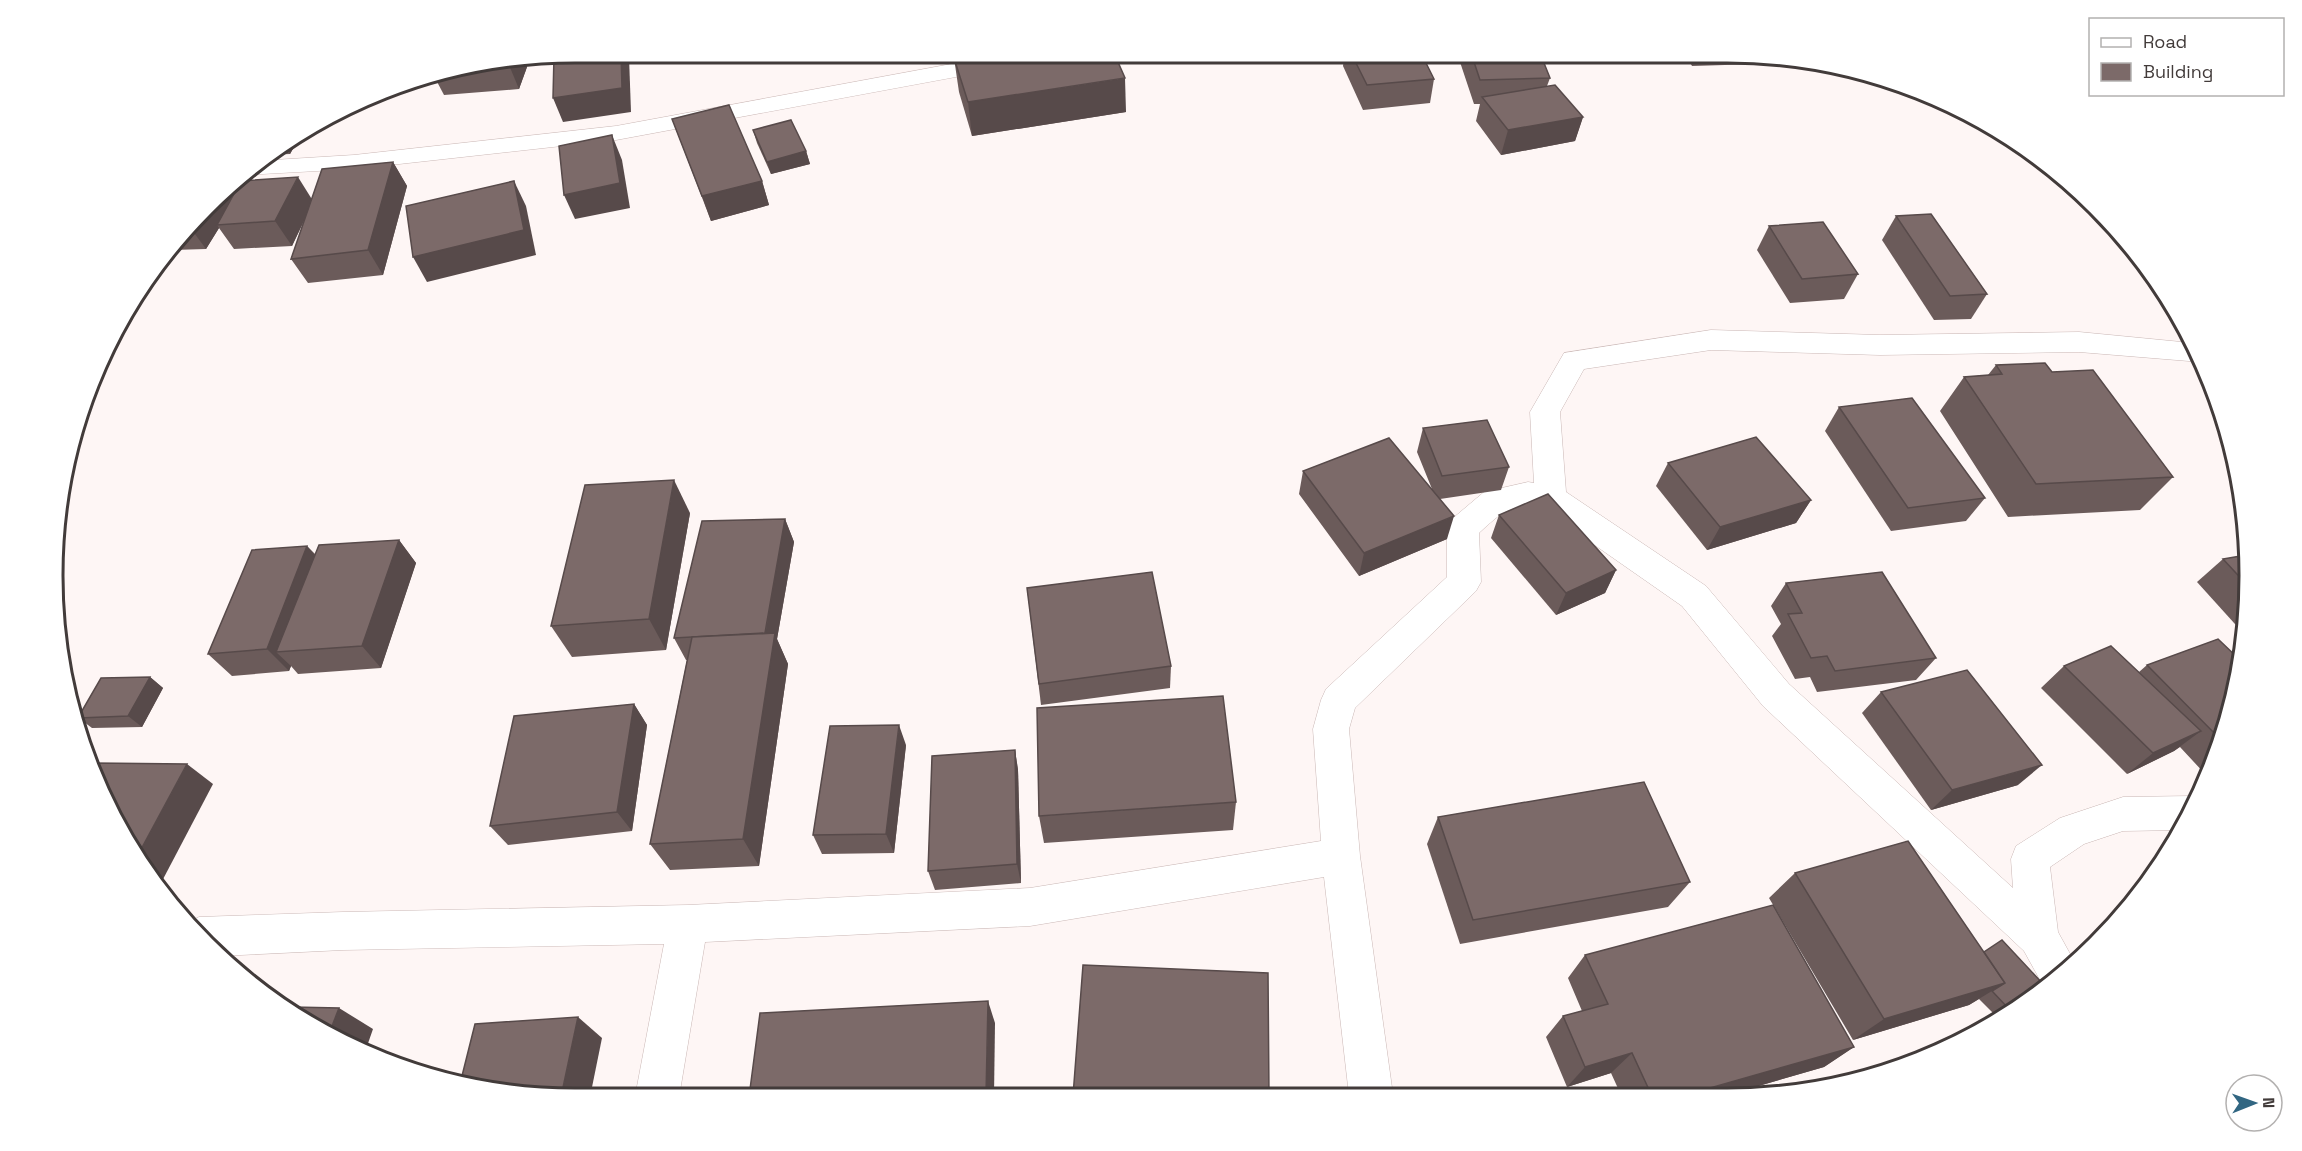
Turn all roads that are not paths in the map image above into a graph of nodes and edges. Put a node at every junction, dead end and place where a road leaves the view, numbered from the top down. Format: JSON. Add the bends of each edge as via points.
{"nodes":[{"id":1,"x":993,"y":63,"type":"edge"},
{"id":2,"x":265,"y":168,"type":"edge"},
{"id":3,"x":2187,"y":352,"type":"edge"},
{"id":4,"x":1551,"y":498,"type":"junction"},
{"id":5,"x":2180,"y":813,"type":"edge"},
{"id":6,"x":1341,"y":856,"type":"junction"},
{"id":7,"x":688,"y":924,"type":"junction"},
{"id":8,"x":212,"y":936,"type":"edge"},
{"id":9,"x":2038,"y":937,"type":"junction"},
{"id":10,"x":2056,"y":968,"type":"edge"},
{"id":11,"x":659,"y":1088,"type":"edge"},
{"id":12,"x":1370,"y":1088,"type":"edge"}],
"edges":[{"from":1,"to":2,"type":"street","via":[[616,133]]},
{"from":3,"to":4,"type":"street","via":[[2079,342],[1880,345],[1711,340],[1574,360],[1545,412]]},
{"from":4,"to":6,"type":"street","via":[[1528,494],[1495,500],[1462,528],[1464,582],[1339,700],[1330,729]]},
{"from":4,"to":9,"type":"street","via":[[1694,596],[1776,695]]},
{"from":5,"to":9,"type":"street","via":[[2123,814],[2073,830],[2030,859]]},
{"from":6,"to":7,"type":"street","via":[[1030,907]]},
{"from":6,"to":12,"type":"street"},
{"from":7,"to":8,"type":"street"},
{"from":7,"to":11,"type":"street"},
{"from":9,"to":10,"type":"street"}]}
